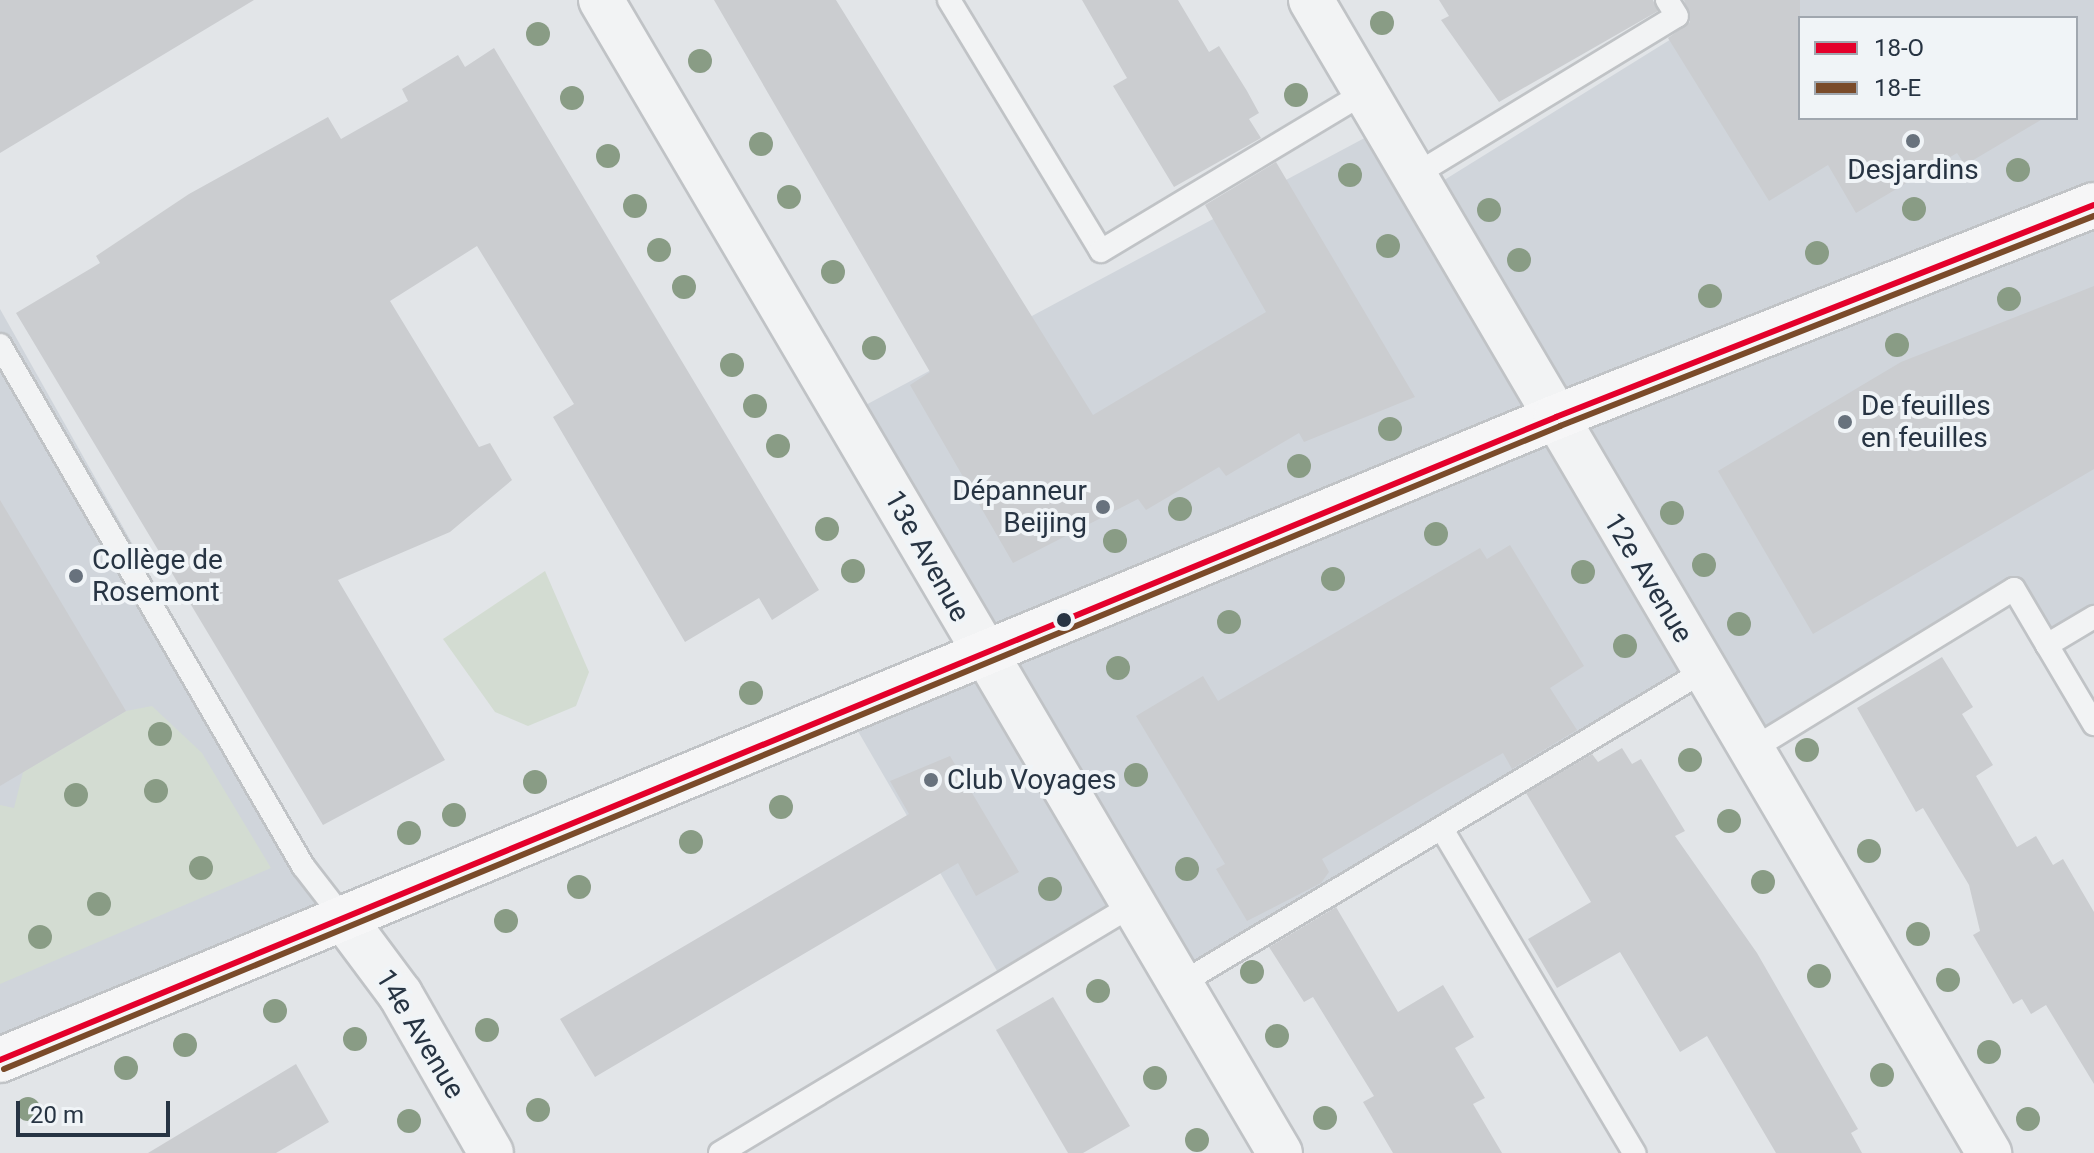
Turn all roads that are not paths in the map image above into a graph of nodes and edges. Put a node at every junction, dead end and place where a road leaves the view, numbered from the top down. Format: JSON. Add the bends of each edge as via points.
{"nodes":[{"id":1,"x":601,"y":0,"type":"edge"},
{"id":2,"x":949,"y":0,"type":"edge"},
{"id":3,"x":1311,"y":0,"type":"edge"},
{"id":4,"x":1667,"y":0,"type":"edge"},
{"id":5,"x":1366,"y":92,"type":"junction"},
{"id":6,"x":1415,"y":175,"type":"junction"},
{"id":7,"x":2094,"y":205,"type":"edge"},
{"id":8,"x":0,"y":345,"type":"edge"},
{"id":9,"x":1556,"y":417,"type":"junction"},
{"id":10,"x":2094,"y":617,"type":"edge"},
{"id":11,"x":2047,"y":645,"type":"junction"},
{"id":12,"x":984,"y":658,"type":"junction"},
{"id":13,"x":1704,"y":671,"type":"junction"},
{"id":14,"x":2094,"y":724,"type":"edge"},
{"id":15,"x":1751,"y":750,"type":"junction"},
{"id":16,"x":1442,"y":829,"type":"junction"},
{"id":17,"x":1132,"y":905,"type":"junction"},
{"id":18,"x":344,"y":919,"type":"junction"},
{"id":19,"x":1180,"y":984,"type":"junction"},
{"id":20,"x":0,"y":1060,"type":"edge"},
{"id":21,"x":491,"y":1153,"type":"edge"},
{"id":22,"x":720,"y":1153,"type":"edge"},
{"id":23,"x":1280,"y":1153,"type":"edge"},
{"id":24,"x":1634,"y":1153,"type":"edge"},
{"id":25,"x":1989,"y":1153,"type":"edge"}],
"edges":[{"from":1,"to":12,"type":"street","name":"13e Avenue"},
{"from":2,"to":5,"type":"lane","via":[[1101,251]]},
{"from":3,"to":5,"type":"street","name":"12e Avenue"},
{"from":4,"to":6,"type":"lane","via":[[1677,16]]},
{"from":5,"to":6,"type":"street","name":"12e Avenue"},
{"from":6,"to":9,"type":"street","name":"12e Avenue"},
{"from":7,"to":9,"type":"street"},
{"from":8,"to":18,"type":"lane","via":[[303,866]]},
{"from":9,"to":12,"type":"street"},
{"from":9,"to":13,"type":"street","name":"12e Avenue"},
{"from":10,"to":11,"type":"lane"},
{"from":11,"to":14,"type":"lane"},
{"from":11,"to":15,"type":"lane","via":[[2014,589]]},
{"from":12,"to":17,"type":"street","name":"13e Avenue"},
{"from":12,"to":18,"type":"street"},
{"from":13,"to":15,"type":"street","name":"12e Avenue"},
{"from":13,"to":16,"type":"lane"},
{"from":15,"to":25,"type":"street","name":"12e Avenue"},
{"from":16,"to":19,"type":"lane"},
{"from":16,"to":24,"type":"lane"},
{"from":17,"to":19,"type":"street","name":"13e Avenue"},
{"from":17,"to":22,"type":"lane"},
{"from":18,"to":20,"type":"street"},
{"from":18,"to":21,"type":"street","name":"14e Avenue","via":[[400,994]]},
{"from":19,"to":23,"type":"street","name":"13e Avenue"}]}
